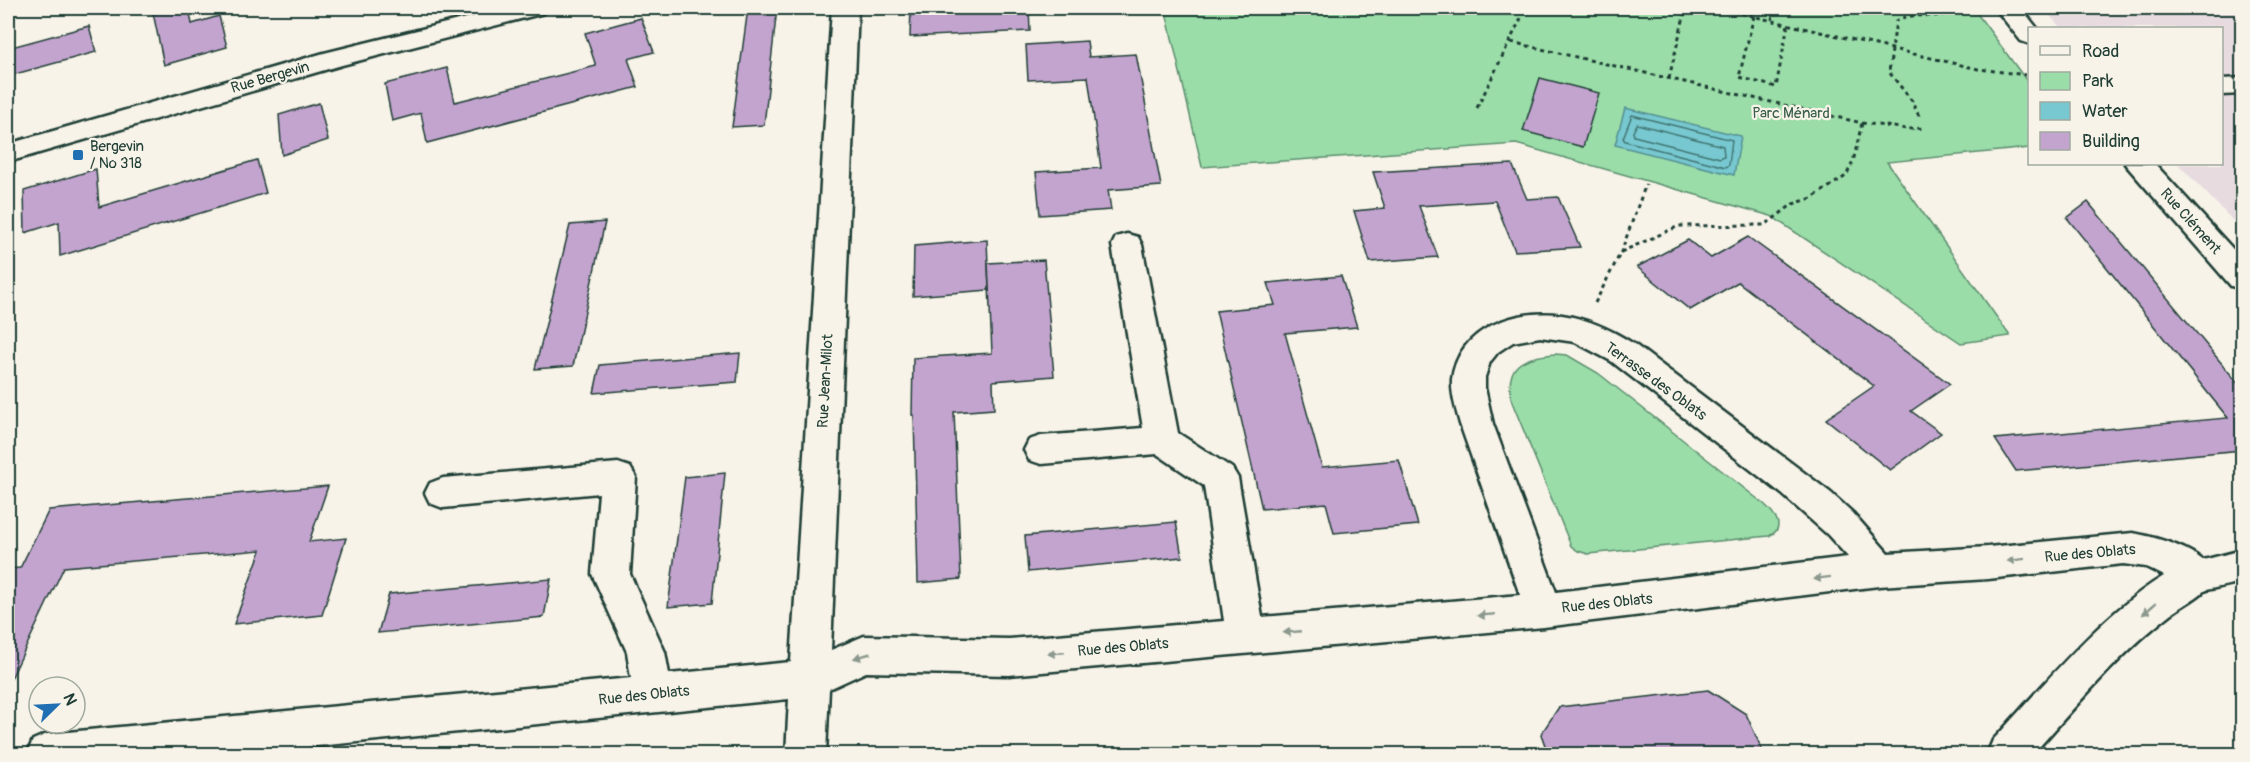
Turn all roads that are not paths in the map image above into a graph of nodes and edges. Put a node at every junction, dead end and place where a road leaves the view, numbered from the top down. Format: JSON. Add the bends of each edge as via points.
{"nodes":[{"id":1,"x":535,"y":8,"type":"edge"},
{"id":2,"x":845,"y":8,"type":"edge"},
{"id":3,"x":2008,"y":8,"type":"edge"},
{"id":4,"x":2028,"y":33,"type":"edge"},
{"id":5,"x":2242,"y":86,"type":"edge"},
{"id":6,"x":2223,"y":87,"type":"edge"},
{"id":7,"x":8,"y":153,"type":"edge"},
{"id":8,"x":2140,"y":165,"type":"edge"},
{"id":9,"x":1127,"y":245,"type":"dead end"},
{"id":10,"x":2240,"y":274,"type":"edge"},
{"id":11,"x":1162,"y":440,"type":"junction"},
{"id":12,"x":1041,"y":450,"type":"dead end"},
{"id":13,"x":443,"y":493,"type":"dead end"},
{"id":14,"x":2242,"y":566,"type":"edge"},
{"id":15,"x":1879,"y":570,"type":"junction"},
{"id":16,"x":2197,"y":576,"type":"junction"},
{"id":17,"x":1544,"y":610,"type":"junction"},
{"id":18,"x":1246,"y":636,"type":"junction"},
{"id":19,"x":808,"y":679,"type":"junction"},
{"id":20,"x":653,"y":694,"type":"junction"},
{"id":21,"x":47,"y":754,"type":"edge"},
{"id":22,"x":806,"y":754,"type":"edge"},
{"id":23,"x":2007,"y":754,"type":"edge"}],
"edges":[{"from":1,"to":7,"type":"main road","name":"Rue Bergevin","via":[[344,56]]},
{"from":2,"to":19,"type":"main road","name":"Rue Jean-Milot"},
{"from":3,"to":4,"type":"main road"},
{"from":5,"to":6,"type":"main road"},
{"from":8,"to":10,"type":"main road","name":"Rue Clément"},
{"from":9,"to":11,"type":"main road"},
{"from":11,"to":12,"type":"main road"},
{"from":11,"to":18,"type":"main road","via":[[1220,478]]},
{"from":13,"to":20,"type":"main road","via":[[618,477],[611,574],[646,652]]},
{"from":14,"to":16,"type":"main road"},
{"from":16,"to":15,"type":"main road","name":"Rue des Oblats","one_way":true,"via":[[2140,548],[1988,564]]},
{"from":15,"to":17,"type":"main road","name":"Rue des Oblats","one_way":true},
{"from":15,"to":17,"type":"main road","name":"Terrasse des Oblats","via":[[1865,549],[1829,513],[1632,360],[1579,331],[1526,326],[1496,337],[1482,348],[1469,379],[1477,424]]},
{"from":16,"to":23,"type":"main road","one_way":true,"via":[[2156,603],[2114,640]]},
{"from":17,"to":18,"type":"main road","name":"Rue des Oblats","one_way":true},
{"from":18,"to":19,"type":"main road","name":"Rue des Oblats","one_way":true,"via":[[1010,657],[864,654]]},
{"from":19,"to":20,"type":"main road","name":"Rue des Oblats"},
{"from":19,"to":22,"type":"main road","name":"Rue Jean-Milot"},
{"from":20,"to":21,"type":"main road","name":"Rue des Oblats"}]}
